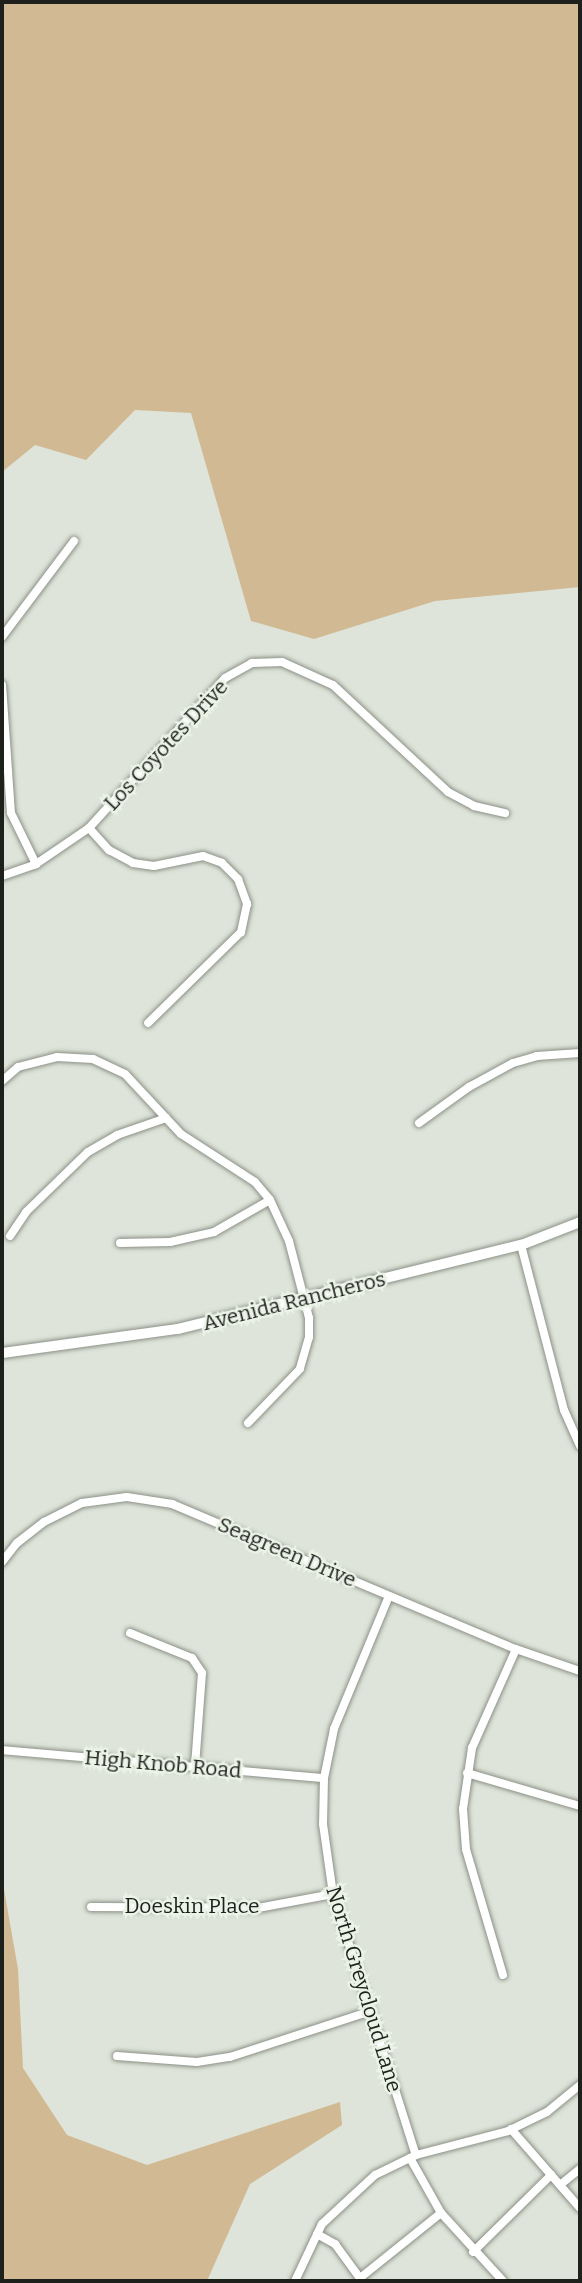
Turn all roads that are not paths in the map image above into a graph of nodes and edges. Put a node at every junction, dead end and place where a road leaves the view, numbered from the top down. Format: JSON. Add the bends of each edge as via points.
{"nodes":[{"id":1,"x":74,"y":541,"type":"dead end"},
{"id":2,"x":2,"y":637,"type":"edge"},
{"id":3,"x":2,"y":685,"type":"edge"},
{"id":4,"x":505,"y":813,"type":"dead end"},
{"id":5,"x":89,"y":828,"type":"junction"},
{"id":6,"x":36,"y":864,"type":"junction"},
{"id":7,"x":2,"y":876,"type":"edge"},
{"id":8,"x":148,"y":1023,"type":"dead end"},
{"id":9,"x":580,"y":1053,"type":"edge"},
{"id":10,"x":2,"y":1081,"type":"edge"},
{"id":11,"x":166,"y":1118,"type":"junction"},
{"id":12,"x":419,"y":1123,"type":"dead end"},
{"id":13,"x":270,"y":1200,"type":"junction"},
{"id":14,"x":580,"y":1222,"type":"edge"},
{"id":15,"x":10,"y":1236,"type":"dead end"},
{"id":16,"x":120,"y":1243,"type":"dead end"},
{"id":17,"x":521,"y":1245,"type":"junction"},
{"id":18,"x":303,"y":1300,"type":"junction"},
{"id":19,"x":2,"y":1353,"type":"edge"},
{"id":20,"x":248,"y":1423,"type":"dead end"},
{"id":21,"x":580,"y":1446,"type":"edge"},
{"id":22,"x":2,"y":1562,"type":"edge"},
{"id":23,"x":389,"y":1596,"type":"junction"},
{"id":24,"x":130,"y":1633,"type":"dead end"},
{"id":25,"x":516,"y":1649,"type":"junction"},
{"id":26,"x":580,"y":1671,"type":"edge"},
{"id":27,"x":2,"y":1750,"type":"edge"},
{"id":28,"x":195,"y":1766,"type":"junction"},
{"id":29,"x":467,"y":1773,"type":"junction"},
{"id":30,"x":324,"y":1777,"type":"junction"},
{"id":31,"x":580,"y":1806,"type":"edge"},
{"id":32,"x":333,"y":1894,"type":"junction"},
{"id":33,"x":91,"y":1907,"type":"dead end"},
{"id":34,"x":503,"y":1975,"type":"dead end"},
{"id":35,"x":368,"y":2012,"type":"junction"},
{"id":36,"x":117,"y":2056,"type":"dead end"},
{"id":37,"x":580,"y":2085,"type":"edge"},
{"id":38,"x":512,"y":2129,"type":"junction"},
{"id":39,"x":413,"y":2157,"type":"junction"},
{"id":40,"x":580,"y":2169,"type":"edge"},
{"id":41,"x":551,"y":2175,"type":"junction"},
{"id":42,"x":560,"y":2185,"type":"junction"},
{"id":43,"x":580,"y":2208,"type":"edge"},
{"id":44,"x":441,"y":2213,"type":"junction"},
{"id":45,"x":317,"y":2234,"type":"junction"},
{"id":46,"x":473,"y":2252,"type":"junction"},
{"id":47,"x":361,"y":2280,"type":"edge"},
{"id":48,"x":295,"y":2281,"type":"edge"},
{"id":49,"x":503,"y":2281,"type":"edge"}],
"edges":[{"from":1,"to":2,"type":"street"},
{"from":3,"to":6,"type":"street","via":[[11,813]]},
{"from":4,"to":5,"type":"street","name":"Los Coyotes Drive","via":[[474,806],[448,792],[333,685],[282,662],[252,663],[225,678]]},
{"from":5,"to":6,"type":"street","name":"Los Coyotes Drive"},
{"from":5,"to":8,"type":"street","via":[[109,850],[133,863],[154,866],[203,856],[222,863],[238,879],[247,904],[242,932]]},
{"from":6,"to":7,"type":"street","name":"Los Coyotes Drive"},
{"from":9,"to":12,"type":"street","via":[[513,1063]]},
{"from":10,"to":11,"type":"street","via":[[18,1067],[57,1057],[93,1059],[125,1074]]},
{"from":11,"to":13,"type":"street","via":[[197,1146],[255,1182]]},
{"from":11,"to":15,"type":"street","via":[[117,1135],[88,1152],[26,1212]]},
{"from":13,"to":16,"type":"street","via":[[214,1233],[170,1242]]},
{"from":13,"to":18,"type":"street","via":[[289,1241]]},
{"from":14,"to":17,"type":"main road","name":"Avenida Rancheros"},
{"from":17,"to":18,"type":"main road","name":"Avenida Rancheros"},
{"from":17,"to":21,"type":"street","via":[[564,1410]]},
{"from":18,"to":19,"type":"main road","name":"Avenida Rancheros","via":[[99,1343]]},
{"from":18,"to":20,"type":"street","via":[[309,1318],[306,1356],[287,1386]]},
{"from":22,"to":23,"type":"street","name":"Seagreen Drive","via":[[44,1522],[82,1503],[127,1497],[172,1504]]},
{"from":23,"to":25,"type":"street","name":"Seagreen Drive"},
{"from":23,"to":30,"type":"street","name":"North Greycloud Lane","via":[[334,1728]]},
{"from":24,"to":28,"type":"street","via":[[192,1658],[202,1673]]},
{"from":25,"to":26,"type":"street","name":"Seagreen Drive"},
{"from":25,"to":29,"type":"street","via":[[472,1748]]},
{"from":27,"to":28,"type":"street","name":"High Knob Road"},
{"from":28,"to":30,"type":"street","name":"High Knob Road"},
{"from":29,"to":31,"type":"street"},
{"from":29,"to":34,"type":"street","via":[[466,1849]]},
{"from":30,"to":32,"type":"street","name":"North Greycloud Lane","via":[[323,1824]]},
{"from":32,"to":33,"type":"street","name":"Doeskin Place","via":[[258,1908]]},
{"from":32,"to":35,"type":"street","name":"North Greycloud Lane"},
{"from":35,"to":36,"type":"street","via":[[230,2057],[197,2062]]},
{"from":35,"to":39,"type":"street","name":"North Greycloud Lane"},
{"from":37,"to":38,"type":"street","via":[[547,2112]]},
{"from":38,"to":39,"type":"street"},
{"from":38,"to":41,"type":"street"},
{"from":39,"to":44,"type":"street","name":"North Greycloud Lane"},
{"from":39,"to":45,"type":"street","via":[[375,2175],[345,2198]]},
{"from":40,"to":42,"type":"street"},
{"from":41,"to":42,"type":"street"},
{"from":41,"to":46,"type":"street"},
{"from":42,"to":43,"type":"street"},
{"from":44,"to":46,"type":"street","name":"North Greycloud Lane"},
{"from":44,"to":47,"type":"street"},
{"from":45,"to":47,"type":"street","via":[[335,2245]]},
{"from":45,"to":48,"type":"street"},
{"from":46,"to":49,"type":"street","name":"North Greycloud Lane"}]}
